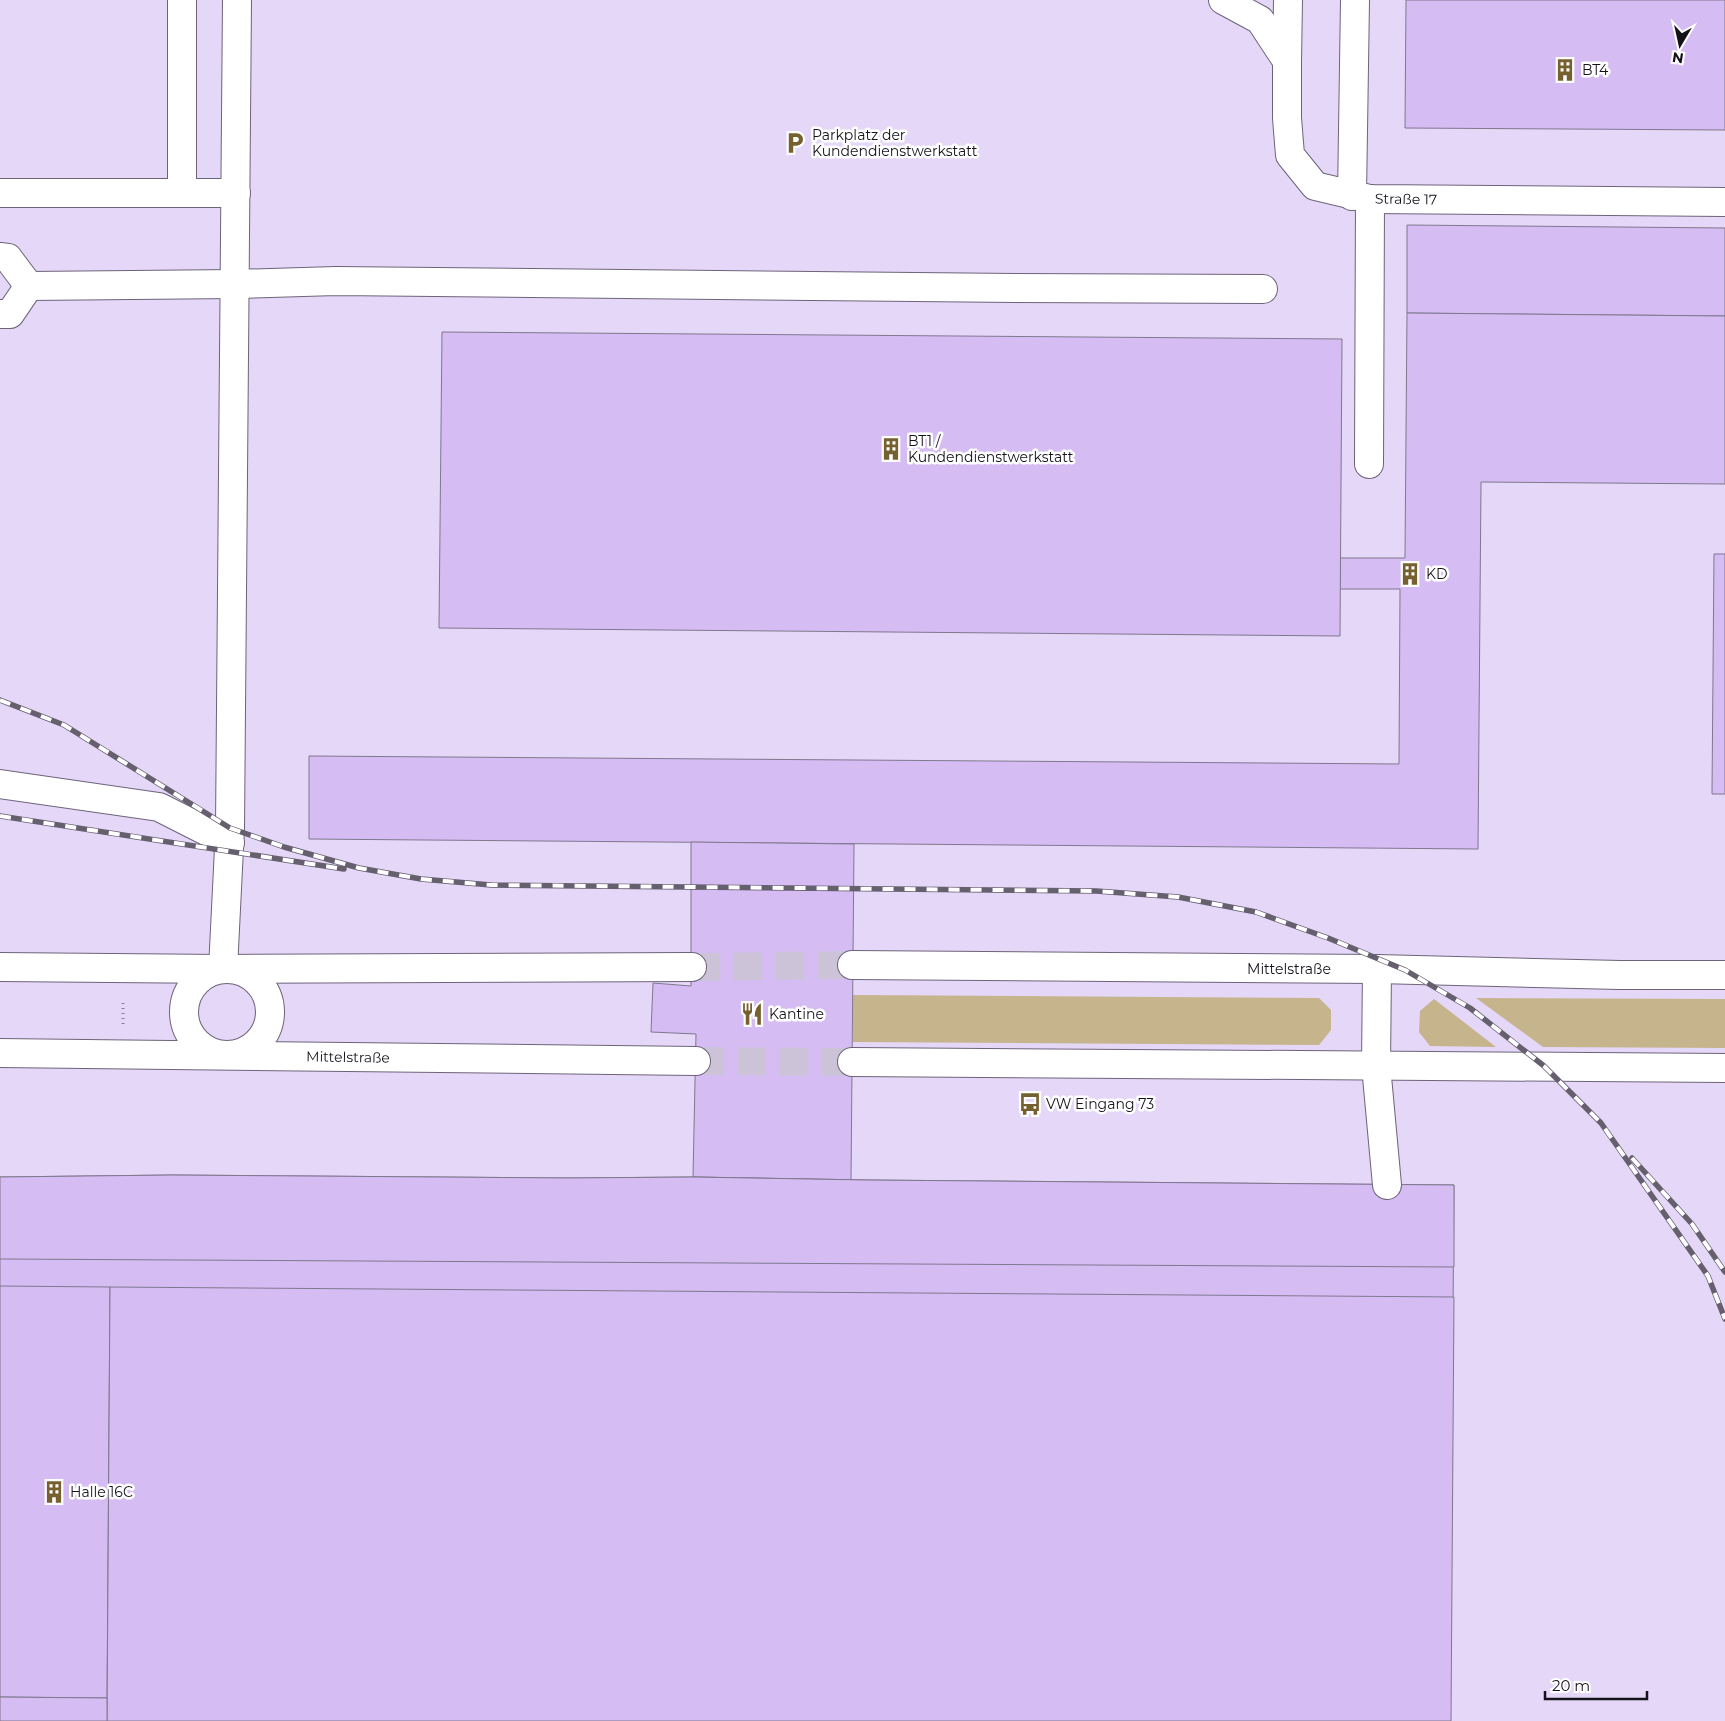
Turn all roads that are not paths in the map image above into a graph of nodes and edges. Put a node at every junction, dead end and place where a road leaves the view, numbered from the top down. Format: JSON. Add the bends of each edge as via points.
{"nodes":[{"id":1,"x":182,"y":0,"type":"edge"},
{"id":2,"x":237,"y":0,"type":"edge"},
{"id":3,"x":1223,"y":0,"type":"edge"},
{"id":4,"x":1288,"y":0,"type":"edge"},
{"id":5,"x":1355,"y":0,"type":"edge"},
{"id":6,"x":1287,"y":61,"type":"junction"},
{"id":7,"x":182,"y":192,"type":"junction"},
{"id":8,"x":236,"y":192,"type":"junction"},
{"id":9,"x":0,"y":193,"type":"edge"},
{"id":10,"x":1361,"y":197,"type":"junction"},
{"id":11,"x":1725,"y":202,"type":"edge"},
{"id":12,"x":0,"y":257,"type":"edge"},
{"id":13,"x":235,"y":284,"type":"junction"},
{"id":14,"x":29,"y":286,"type":"junction"},
{"id":15,"x":1263,"y":289,"type":"dead end"},
{"id":16,"x":0,"y":314,"type":"edge"},
{"id":17,"x":1369,"y":464,"type":"dead end"},
{"id":18,"x":0,"y":784,"type":"edge"},
{"id":19,"x":230,"y":843,"type":"junction"},
{"id":20,"x":852,"y":965,"type":"tunnel mouth"},
{"id":21,"x":0,"y":967,"type":"edge"},
{"id":22,"x":692,"y":967,"type":"tunnel mouth"},
{"id":23,"x":223,"y":969,"type":"junction"},
{"id":24,"x":1377,"y":969,"type":"junction"},
{"id":25,"x":1725,"y":974,"type":"edge"},
{"id":26,"x":0,"y":1053,"type":"edge"},
{"id":27,"x":231,"y":1055,"type":"junction"},
{"id":28,"x":696,"y":1060,"type":"tunnel mouth"},
{"id":29,"x":852,"y":1062,"type":"tunnel mouth"},
{"id":30,"x":1376,"y":1066,"type":"junction"},
{"id":31,"x":1725,"y":1068,"type":"edge"},
{"id":32,"x":1388,"y":1185,"type":"dead end"}],
"edges":[{"from":1,"to":7,"type":"street"},
{"from":2,"to":8,"type":"street"},
{"from":3,"to":6,"type":"street","via":[[1260,20]]},
{"from":4,"to":6,"type":"street","name":"Straße 17"},
{"from":5,"to":10,"type":"street"},
{"from":6,"to":10,"type":"street","name":"Straße 17","via":[[1290,155],[1315,186]]},
{"from":7,"to":8,"type":"street"},
{"from":7,"to":9,"type":"street"},
{"from":8,"to":13,"type":"street"},
{"from":10,"to":11,"type":"street","name":"Straße 17"},
{"from":10,"to":17,"type":"street"},
{"from":12,"to":14,"type":"street","via":[[8,258]]},
{"from":13,"to":14,"type":"street"},
{"from":13,"to":15,"type":"street","via":[[336,281]]},
{"from":13,"to":19,"type":"street"},
{"from":14,"to":16,"type":"street","via":[[10,314]]},
{"from":18,"to":19,"type":"street","via":[[159,807]]},
{"from":19,"to":23,"type":"street"},
{"from":20,"to":24,"type":"street","name":"Mittelstraße"},
{"from":21,"to":23,"type":"street"},
{"from":22,"to":23,"type":"street"},
{"from":23,"to":27,"type":"street","via":[[197,981],[186,999],[184,1014],[188,1030],[198,1044],[213,1053]]},
{"from":23,"to":27,"type":"street","via":[[246,973],[259,983],[269,1000],[271,1014],[268,1027],[258,1043]]},
{"from":24,"to":25,"type":"street","name":"Mittelstraße","via":[[1620,975]]},
{"from":24,"to":30,"type":"street"},
{"from":26,"to":27,"type":"street","name":"Mittelstraße"},
{"from":27,"to":28,"type":"street","name":"Mittelstraße"},
{"from":29,"to":30,"type":"street"},
{"from":30,"to":31,"type":"street"},
{"from":30,"to":32,"type":"street"}]}
